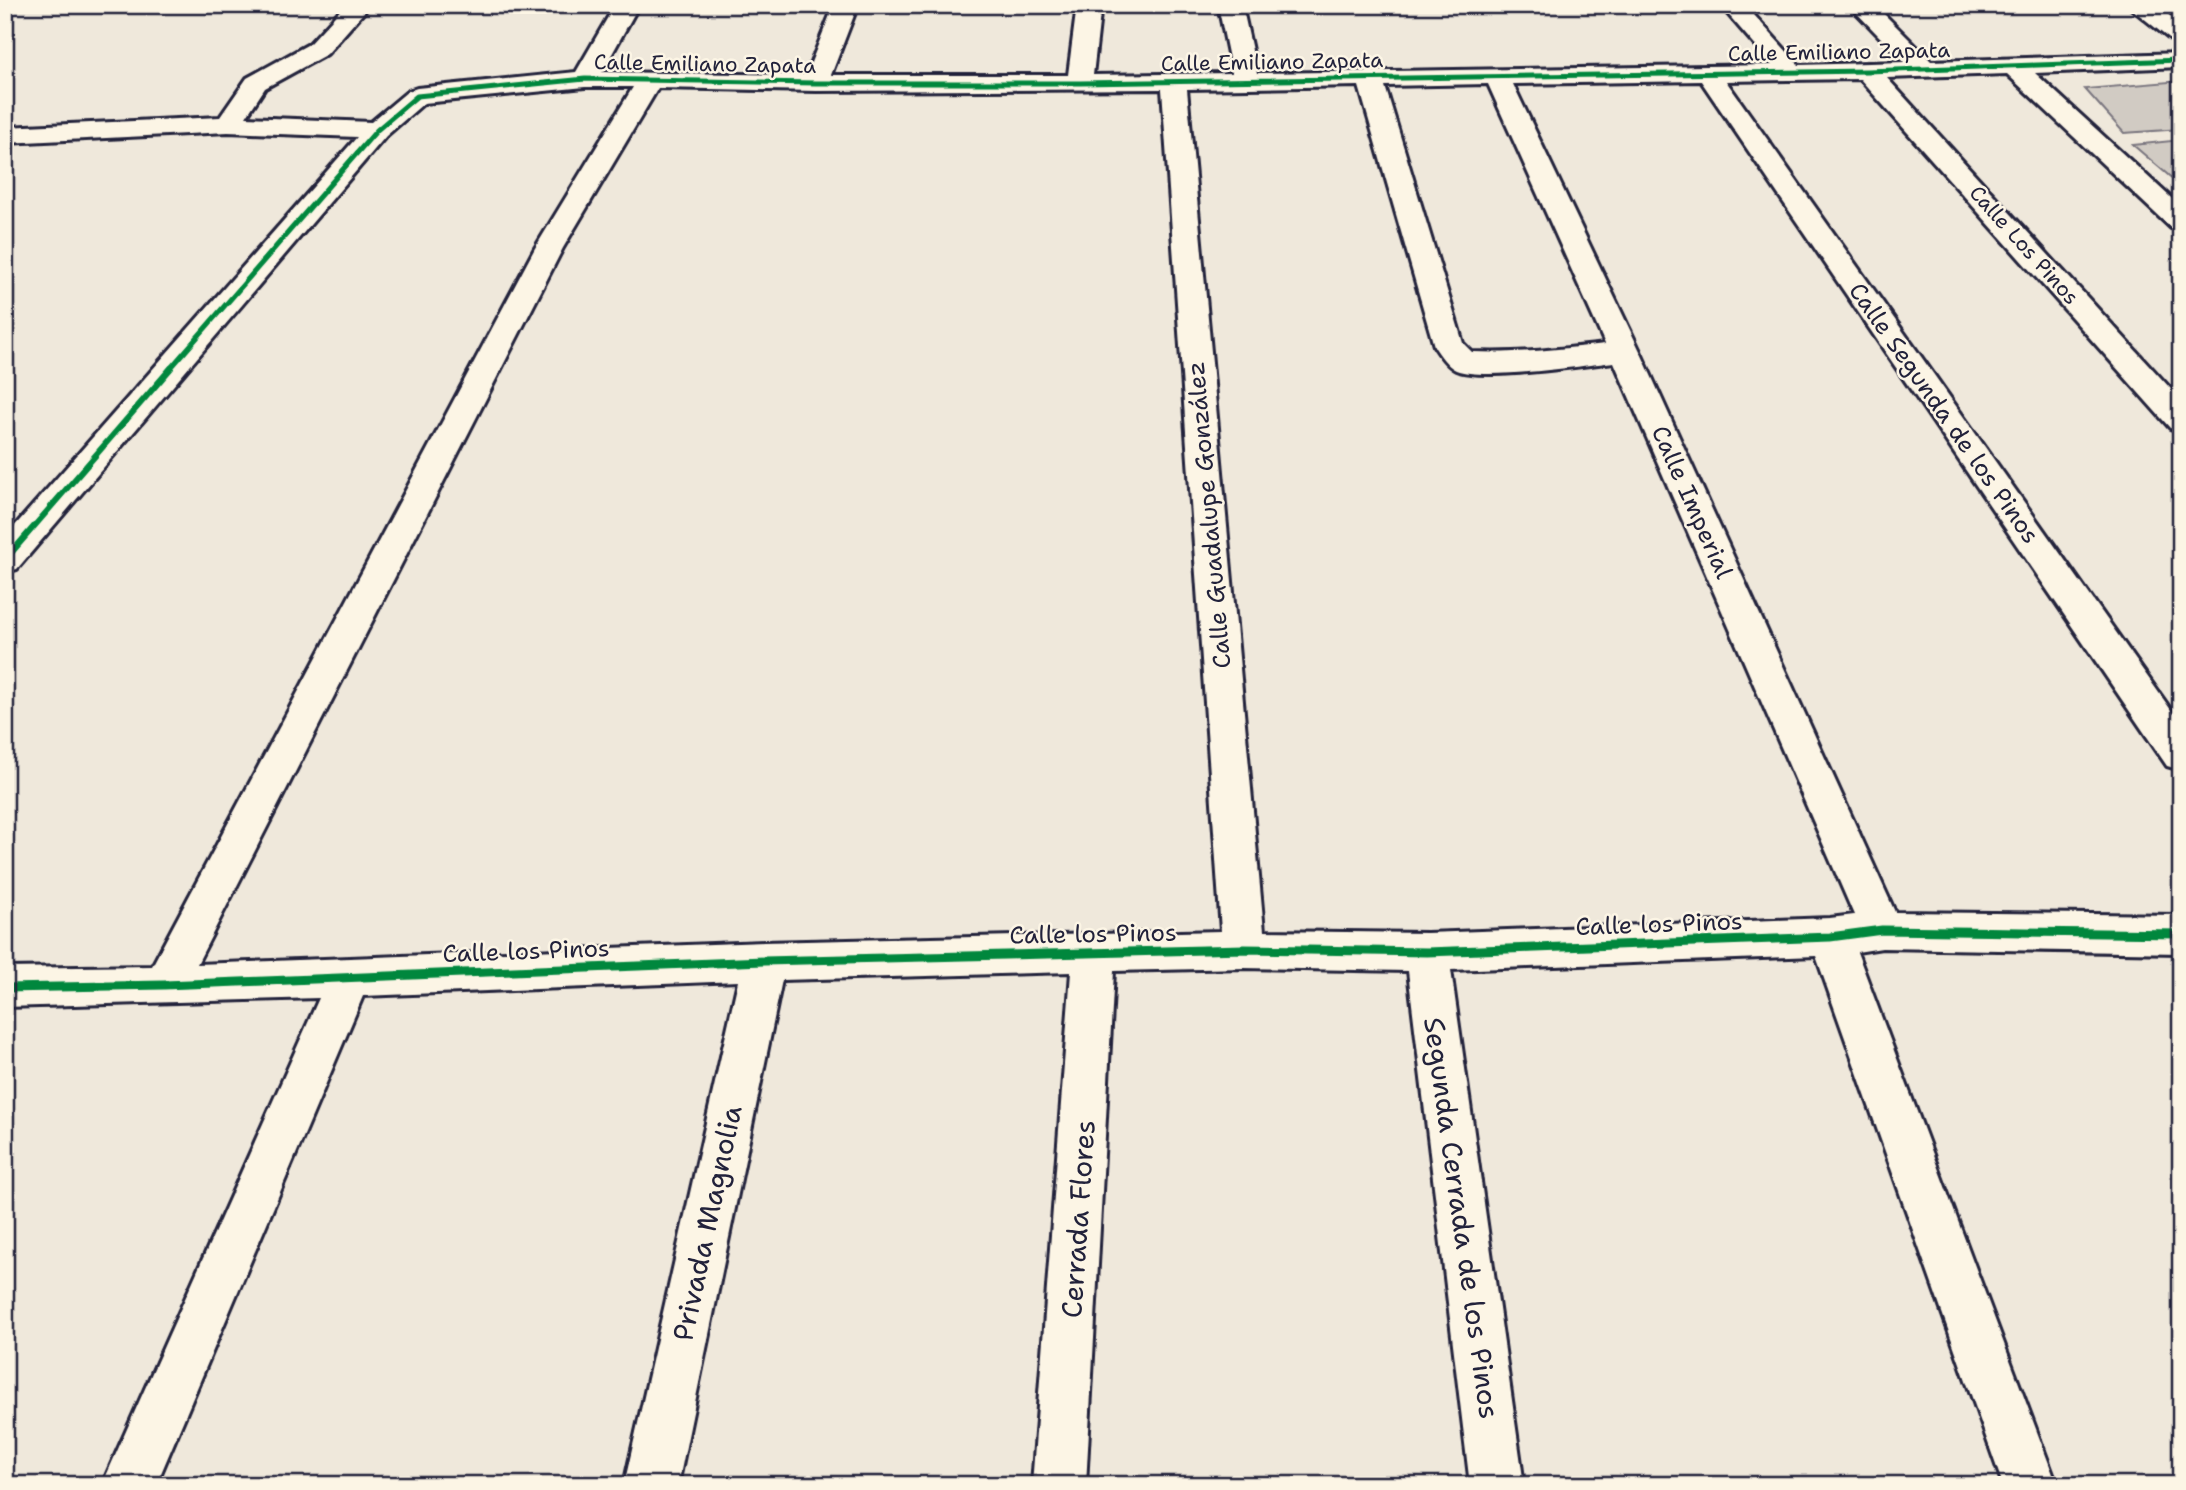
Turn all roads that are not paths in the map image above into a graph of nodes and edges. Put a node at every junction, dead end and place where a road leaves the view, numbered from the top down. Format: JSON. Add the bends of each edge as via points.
{"nodes":[{"id":1,"x":358,"y":5,"type":"edge"},
{"id":2,"x":627,"y":5,"type":"edge"},
{"id":3,"x":846,"y":5,"type":"edge"},
{"id":4,"x":1089,"y":5,"type":"edge"},
{"id":5,"x":1230,"y":5,"type":"edge"},
{"id":6,"x":1732,"y":5,"type":"edge"},
{"id":7,"x":1861,"y":5,"type":"edge"},
{"id":8,"x":2139,"y":5,"type":"edge"},
{"id":9,"x":2181,"y":36,"type":"edge"},
{"id":10,"x":2181,"y":60,"type":"edge"},
{"id":11,"x":2012,"y":66,"type":"junction"},
{"id":12,"x":1924,"y":68,"type":"junction"},
{"id":13,"x":1791,"y":71,"type":"junction"},
{"id":14,"x":1867,"y":71,"type":"junction"},
{"id":15,"x":1707,"y":72,"type":"junction"},
{"id":16,"x":1497,"y":77,"type":"junction"},
{"id":17,"x":585,"y":79,"type":"junction"},
{"id":18,"x":651,"y":79,"type":"junction"},
{"id":19,"x":1370,"y":79,"type":"junction"},
{"id":20,"x":1246,"y":80,"type":"junction"},
{"id":21,"x":1174,"y":81,"type":"junction"},
{"id":22,"x":816,"y":83,"type":"junction"},
{"id":23,"x":1080,"y":83,"type":"junction"},
{"id":24,"x":228,"y":124,"type":"junction"},
{"id":25,"x":377,"y":130,"type":"junction"},
{"id":26,"x":5,"y":135,"type":"edge"},
{"id":27,"x":2181,"y":222,"type":"edge"},
{"id":28,"x":1625,"y":352,"type":"junction"},
{"id":29,"x":2181,"y":420,"type":"edge"},
{"id":30,"x":5,"y":560,"type":"edge"},
{"id":31,"x":2181,"y":755,"type":"edge"},
{"id":32,"x":1882,"y":930,"type":"junction"},
{"id":33,"x":2181,"y":934,"type":"edge"},
{"id":34,"x":1830,"y":937,"type":"junction"},
{"id":35,"x":1244,"y":950,"type":"junction"},
{"id":36,"x":1427,"y":952,"type":"junction"},
{"id":37,"x":1094,"y":953,"type":"junction"},
{"id":38,"x":764,"y":961,"type":"junction"},
{"id":39,"x":350,"y":977,"type":"junction"},
{"id":40,"x":164,"y":985,"type":"junction"},
{"id":41,"x":5,"y":988,"type":"edge"},
{"id":42,"x":129,"y":1485,"type":"edge"},
{"id":43,"x":651,"y":1485,"type":"edge"},
{"id":44,"x":1059,"y":1485,"type":"edge"},
{"id":45,"x":1497,"y":1485,"type":"edge"},
{"id":46,"x":2030,"y":1485,"type":"edge"}],
"edges":[{"from":1,"to":24,"type":"street","via":[[318,49],[256,83]]},
{"from":2,"to":17,"type":"street"},
{"from":3,"to":22,"type":"street"},
{"from":4,"to":23,"type":"street"},
{"from":5,"to":20,"type":"street"},
{"from":6,"to":13,"type":"street","name":"Calle Emiliano Zapata"},
{"from":7,"to":12,"type":"street"},
{"from":8,"to":9,"type":"street"},
{"from":10,"to":11,"type":"street","name":"Calle Emiliano Zapata"},
{"from":11,"to":12,"type":"street","name":"Calle Emiliano Zapata"},
{"from":11,"to":27,"type":"street"},
{"from":12,"to":14,"type":"street","name":"Calle Emiliano Zapata"},
{"from":13,"to":14,"type":"street","name":"Calle Emiliano Zapata"},
{"from":13,"to":15,"type":"street","name":"Calle Emiliano Zapata"},
{"from":14,"to":29,"type":"street","name":"Calle Los Pinos"},
{"from":15,"to":16,"type":"street","name":"Calle Emiliano Zapata"},
{"from":15,"to":31,"type":"street","name":"Calle Segunda de los Pinos"},
{"from":16,"to":19,"type":"street","name":"Calle Emiliano Zapata"},
{"from":16,"to":28,"type":"street","name":"Calle Imperial"},
{"from":17,"to":18,"type":"street","name":"Calle Emiliano Zapata"},
{"from":17,"to":25,"type":"street","name":"Calle Emiliano Zapata","via":[[417,96]]},
{"from":18,"to":22,"type":"street","name":"Calle Emiliano Zapata"},
{"from":18,"to":40,"type":"street","via":[[549,247]]},
{"from":19,"to":20,"type":"street","name":"Calle Emiliano Zapata"},
{"from":19,"to":28,"type":"street","via":[[1449,346],[1464,362],[1492,363]]},
{"from":20,"to":21,"type":"street","name":"Calle Emiliano Zapata"},
{"from":21,"to":23,"type":"street","name":"Calle Emiliano Zapata"},
{"from":21,"to":35,"type":"street","name":"Calle Guadalupe González"},
{"from":22,"to":23,"type":"street","name":"Calle Emiliano Zapata"},
{"from":24,"to":25,"type":"street"},
{"from":24,"to":26,"type":"street"},
{"from":25,"to":30,"type":"street","name":"Calle Emiliano Zapata"},
{"from":28,"to":32,"type":"street","name":"Calle Imperial"},
{"from":32,"to":33,"type":"street","name":"Calle los Pinos"},
{"from":32,"to":34,"type":"street","name":"Calle los Pinos"},
{"from":34,"to":36,"type":"street","name":"Calle los Pinos"},
{"from":34,"to":46,"type":"street"},
{"from":35,"to":36,"type":"street","name":"Calle los Pinos"},
{"from":35,"to":37,"type":"street","name":"Calle los Pinos"},
{"from":36,"to":45,"type":"street","name":"Segunda Cerrada de los Pinos"},
{"from":37,"to":38,"type":"street","name":"Calle los Pinos"},
{"from":37,"to":44,"type":"street","name":"Cerrada Flores"},
{"from":38,"to":39,"type":"street","name":"Calle los Pinos"},
{"from":38,"to":43,"type":"street","name":"Privada Magnolia"},
{"from":39,"to":40,"type":"street","name":"Calle los Pinos"},
{"from":39,"to":42,"type":"street"},
{"from":40,"to":41,"type":"street","name":"Calle los Pinos"}]}
